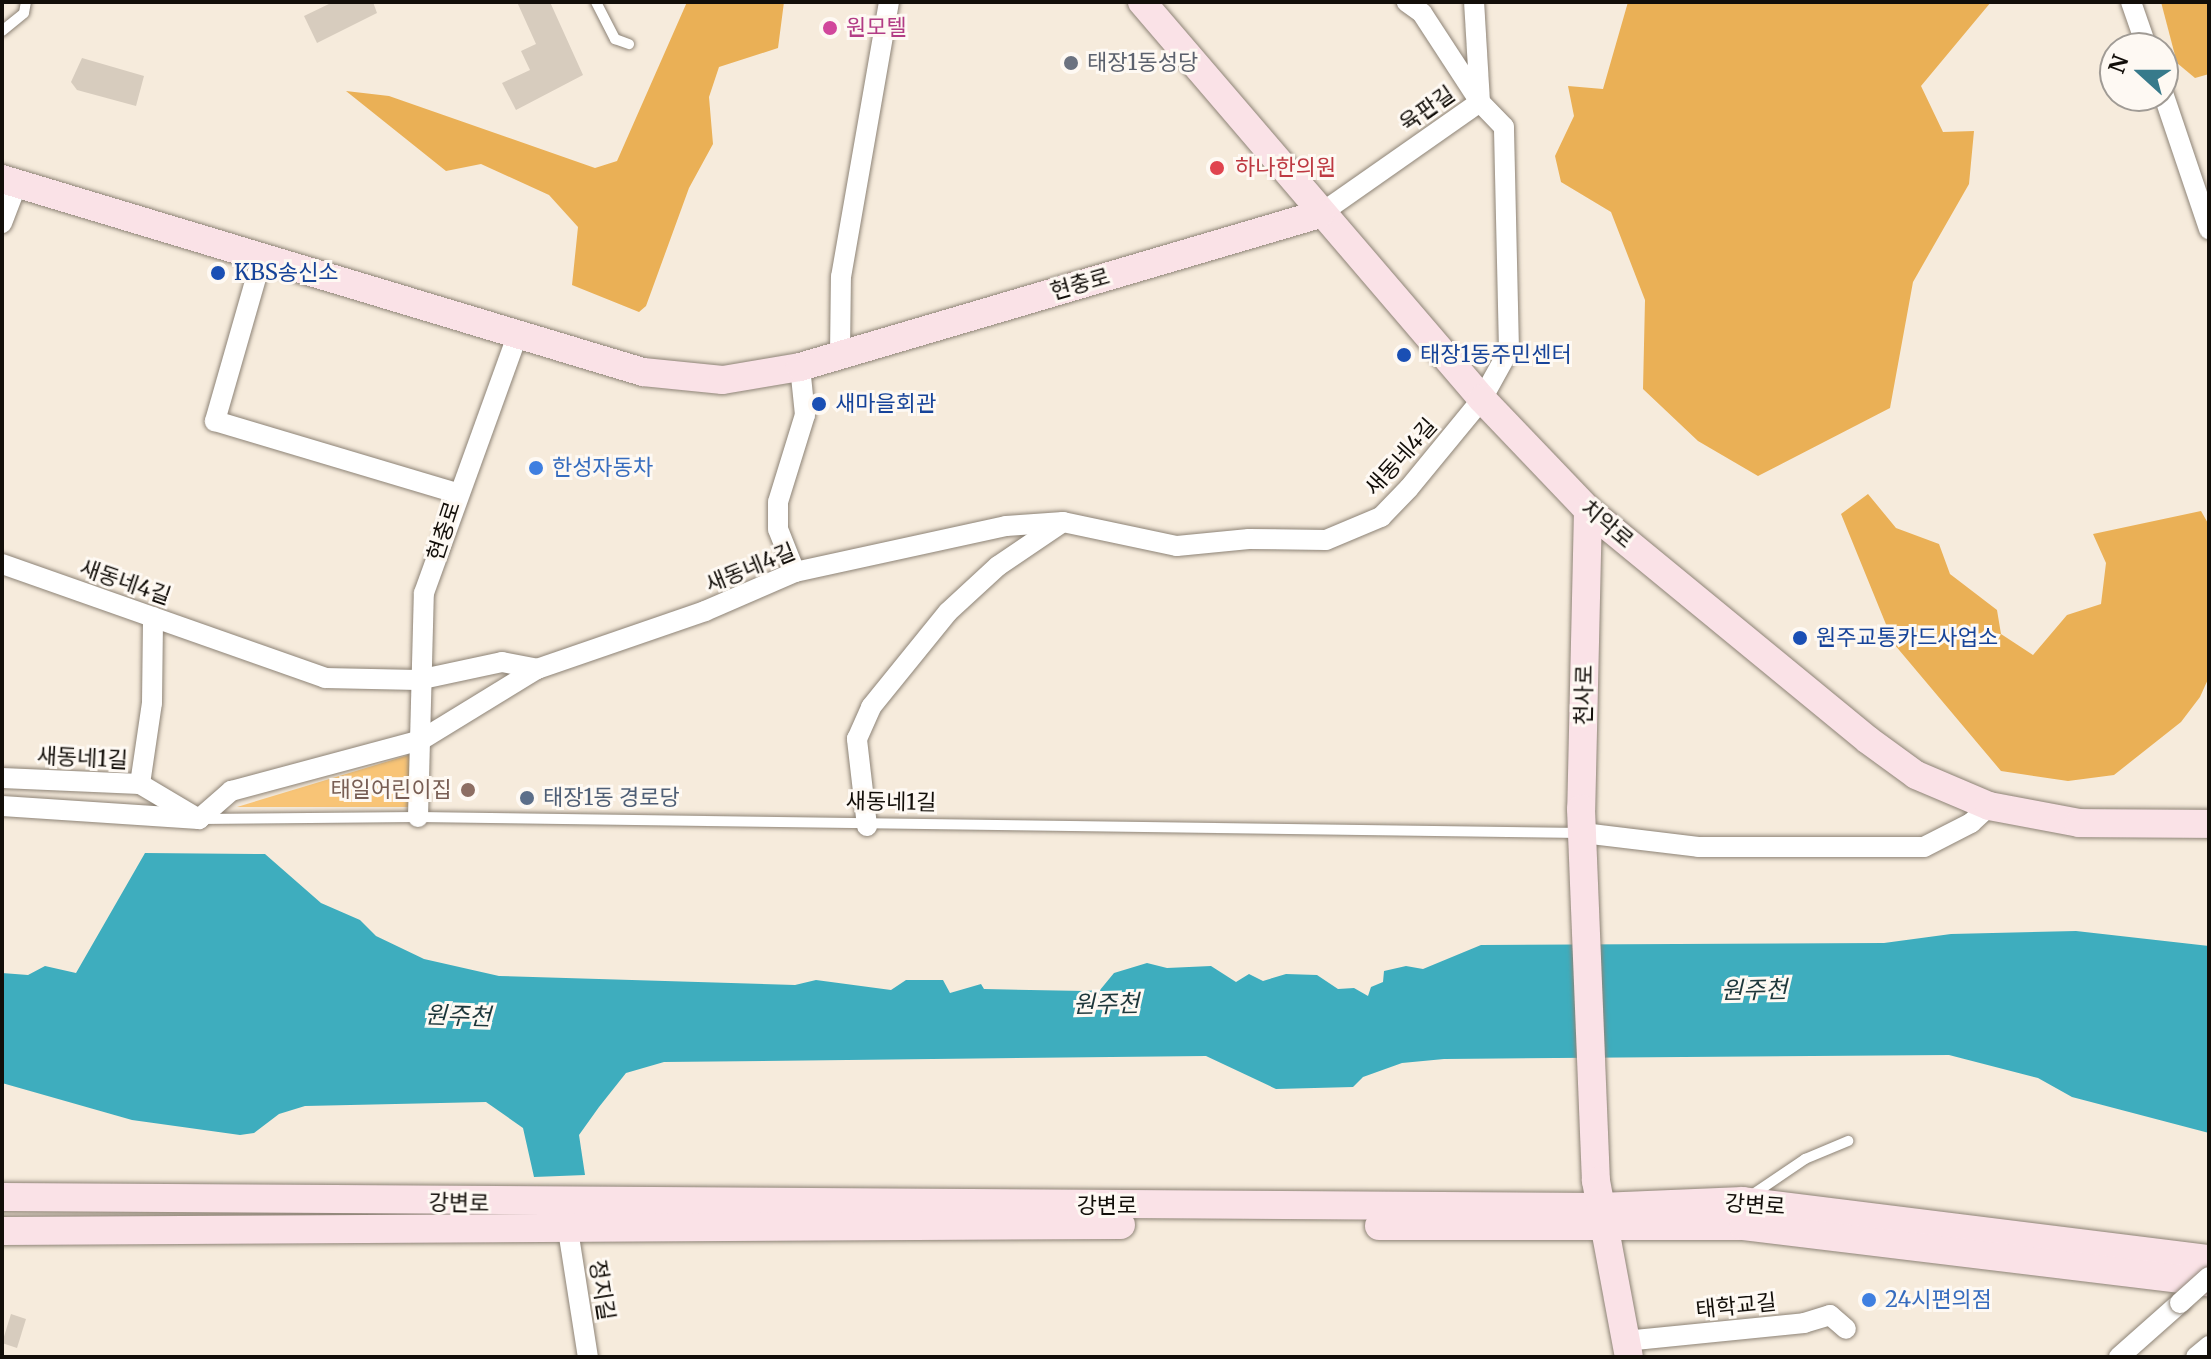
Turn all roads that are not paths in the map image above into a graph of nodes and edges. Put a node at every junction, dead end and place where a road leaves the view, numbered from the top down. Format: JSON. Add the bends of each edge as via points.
{"nodes":[{"id":1,"x":26,"y":2,"type":"edge"},
{"id":2,"x":596,"y":2,"type":"edge"},
{"id":3,"x":889,"y":2,"type":"edge"},
{"id":4,"x":1142,"y":2,"type":"edge"},
{"id":5,"x":1407,"y":2,"type":"edge"},
{"id":6,"x":1474,"y":2,"type":"edge"},
{"id":7,"x":2131,"y":2,"type":"edge"},
{"id":8,"x":2,"y":31,"type":"edge"},
{"id":9,"x":2141,"y":32,"type":"edge"},
{"id":10,"x":629,"y":44,"type":"dead end"},
{"id":11,"x":1480,"y":102,"type":"junction"},
{"id":12,"x":2169,"y":112,"type":"edge"},
{"id":13,"x":9,"y":182,"type":"edge"},
{"id":14,"x":1320,"y":214,"type":"junction"},
{"id":15,"x":2,"y":223,"type":"edge"},
{"id":16,"x":2209,"y":229,"type":"edge"},
{"id":17,"x":262,"y":257,"type":"junction"},
{"id":18,"x":518,"y":333,"type":"junction"},
{"id":19,"x":840,"y":354,"type":"junction"},
{"id":20,"x":800,"y":367,"type":"junction"},
{"id":21,"x":1482,"y":399,"type":"junction"},
{"id":22,"x":456,"y":493,"type":"junction"},
{"id":23,"x":1588,"y":510,"type":"junction"},
{"id":24,"x":1063,"y":522,"type":"junction"},
{"id":25,"x":2,"y":564,"type":"edge"},
{"id":26,"x":795,"y":572,"type":"junction"},
{"id":27,"x":153,"y":617,"type":"junction"},
{"id":28,"x":537,"y":669,"type":"junction"},
{"id":29,"x":418,"y":680,"type":"junction"},
{"id":30,"x":421,"y":740,"type":"junction"},
{"id":31,"x":2,"y":778,"type":"edge"},
{"id":32,"x":140,"y":784,"type":"junction"},
{"id":33,"x":2,"y":806,"type":"edge"},
{"id":34,"x":1989,"y":806,"type":"junction"},
{"id":35,"x":418,"y":817,"type":"junction"},
{"id":36,"x":199,"y":819,"type":"junction"},
{"id":37,"x":2209,"y":824,"type":"edge"},
{"id":38,"x":867,"y":826,"type":"junction"},
{"id":39,"x":1583,"y":833,"type":"junction"},
{"id":40,"x":1848,"y":1141,"type":"dead end"},
{"id":41,"x":2,"y":1197,"type":"edge"},
{"id":42,"x":1743,"y":1201,"type":"junction"},
{"id":43,"x":1600,"y":1206,"type":"junction"},
{"id":44,"x":566,"y":1217,"type":"junction"},
{"id":45,"x":2,"y":1231,"type":"edge"},
{"id":46,"x":2209,"y":1259,"type":"edge"},
{"id":47,"x":2209,"y":1279,"type":"edge"},
{"id":48,"x":1846,"y":1329,"type":"dead end"},
{"id":49,"x":2209,"y":1346,"type":"edge"},
{"id":50,"x":1627,"y":1349,"type":"edge"},
{"id":51,"x":588,"y":1357,"type":"edge"},
{"id":52,"x":2119,"y":1357,"type":"edge"},
{"id":53,"x":2196,"y":1357,"type":"edge"}],
"edges":[{"from":1,"to":8,"type":"lane","via":[[24,13]]},
{"from":2,"to":10,"type":"lane","via":[[615,39]]},
{"from":3,"to":19,"type":"street","via":[[841,277]]},
{"from":4,"to":14,"type":"street","name":"치악로"},
{"from":5,"to":11,"type":"street","name":"새동네4길","via":[[1422,13]]},
{"from":6,"to":11,"type":"street","name":"육판길"},
{"from":7,"to":9,"type":"street"},
{"from":11,"to":14,"type":"street","name":"육판길"},
{"from":11,"to":21,"type":"street","name":"새동네4길","via":[[1504,127],[1509,350]]},
{"from":12,"to":16,"type":"street"},
{"from":13,"to":15,"type":"street"},
{"from":13,"to":17,"type":"street","name":"현충로"},
{"from":14,"to":19,"type":"street","name":"현충로"},
{"from":14,"to":21,"type":"street","name":"치악로"},
{"from":17,"to":18,"type":"street","name":"현충로"},
{"from":17,"to":22,"type":"street","via":[[215,421]]},
{"from":18,"to":20,"type":"street","name":"현충로","via":[[643,372],[723,380]]},
{"from":18,"to":22,"type":"street","name":"현충로"},
{"from":19,"to":20,"type":"street","name":"현충로"},
{"from":20,"to":26,"type":"street","via":[[805,415],[778,502],[778,529]]},
{"from":21,"to":23,"type":"street","name":"치악로"},
{"from":21,"to":24,"type":"street","name":"새동네4길","via":[[1381,517],[1326,540],[1177,546]]},
{"from":22,"to":29,"type":"street","name":"현충로","via":[[424,593]]},
{"from":23,"to":34,"type":"street","name":"치악로","via":[[1868,740],[1916,775]]},
{"from":23,"to":39,"type":"street","name":"천사로"},
{"from":24,"to":26,"type":"street","name":"새동네4길","via":[[1006,526]]},
{"from":24,"to":38,"type":"street","via":[[998,566],[948,612],[871,707],[857,739]]},
{"from":25,"to":27,"type":"street","name":"새동네4길"},
{"from":26,"to":28,"type":"street","name":"새동네4길","via":[[705,611]]},
{"from":27,"to":29,"type":"street","name":"새동네4길","via":[[325,678]]},
{"from":27,"to":32,"type":"street","via":[[152,703]]},
{"from":28,"to":29,"type":"street","name":"새동네4길","via":[[502,662]]},
{"from":28,"to":30,"type":"street"},
{"from":29,"to":30,"type":"street","name":"현충로"},
{"from":30,"to":35,"type":"street","name":"현충로"},
{"from":30,"to":36,"type":"street","via":[[231,791]]},
{"from":31,"to":32,"type":"street","name":"새동네1길"},
{"from":32,"to":36,"type":"street","name":"새동네1길"},
{"from":33,"to":36,"type":"street"},
{"from":34,"to":37,"type":"street","name":"치악로","via":[[2079,823]]},
{"from":34,"to":39,"type":"street","via":[[1971,823],[1924,847],[1698,847]]},
{"from":35,"to":36,"type":"lane","name":"새동네1길"},
{"from":35,"to":38,"type":"lane","name":"새동네1길"},
{"from":38,"to":39,"type":"lane","name":"새동네1길"},
{"from":39,"to":43,"type":"street","name":"천사로"},
{"from":40,"to":42,"type":"lane","via":[[1805,1159]]},
{"from":41,"to":44,"type":"street","name":"강변로"},
{"from":42,"to":43,"type":"street","name":"강변로"},
{"from":42,"to":46,"type":"street","name":"강변로"},
{"from":43,"to":44,"type":"street","name":"강변로","via":[[1229,1224]]},
{"from":43,"to":47,"type":"street","name":"강변로"},
{"from":43,"to":50,"type":"street"},
{"from":44,"to":45,"type":"street","name":"강변로"},
{"from":44,"to":51,"type":"street","name":"정지길"},
{"from":47,"to":52,"type":"street","bridge":true},
{"from":48,"to":50,"type":"street","name":"태학교길","via":[[1830,1315]]},
{"from":49,"to":53,"type":"street"}]}
